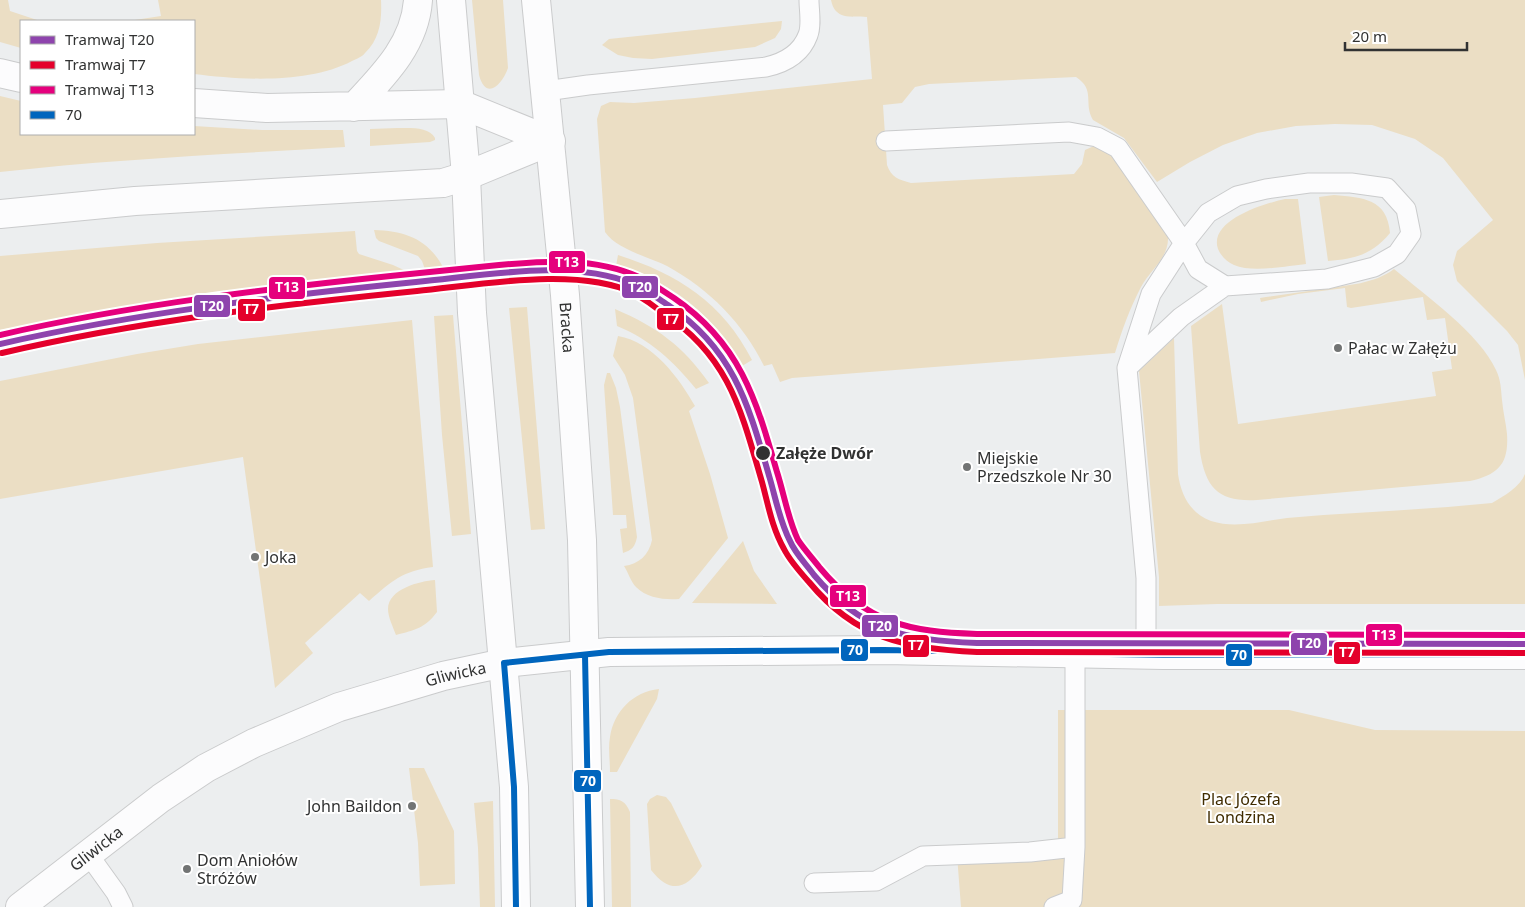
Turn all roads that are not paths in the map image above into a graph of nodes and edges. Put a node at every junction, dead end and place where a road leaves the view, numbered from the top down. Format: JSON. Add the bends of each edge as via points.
{"nodes":[{"id":1,"x":418,"y":0,"type":"edge"},
{"id":2,"x":451,"y":0,"type":"edge"},
{"id":3,"x":536,"y":0,"type":"edge"},
{"id":4,"x":809,"y":0,"type":"edge"},
{"id":5,"x":0,"y":74,"type":"edge"},
{"id":6,"x":20,"y":78,"type":"edge"},
{"id":7,"x":546,"y":91,"type":"junction"},
{"id":8,"x":195,"y":103,"type":"edge"},
{"id":9,"x":460,"y":104,"type":"junction"},
{"id":10,"x":354,"y":108,"type":"junction"},
{"id":11,"x":551,"y":141,"type":"junction"},
{"id":12,"x":886,"y":141,"type":"dead end"},
{"id":13,"x":466,"y":176,"type":"junction"},
{"id":14,"x":0,"y":214,"type":"edge"},
{"id":15,"x":1184,"y":243,"type":"junction"},
{"id":16,"x":1225,"y":286,"type":"junction"},
{"id":17,"x":1127,"y":368,"type":"junction"},
{"id":18,"x":1075,"y":653,"type":"junction"},
{"id":19,"x":1146,"y":654,"type":"junction"},
{"id":20,"x":586,"y":655,"type":"junction"},
{"id":21,"x":1525,"y":655,"type":"edge"},
{"id":22,"x":504,"y":664,"type":"junction"},
{"id":23,"x":1075,"y":847,"type":"junction"},
{"id":24,"x":88,"y":854,"type":"junction"},
{"id":25,"x":814,"y":883,"type":"dead end"},
{"id":26,"x":20,"y":907,"type":"edge"},
{"id":27,"x":122,"y":907,"type":"edge"},
{"id":28,"x":516,"y":907,"type":"edge"},
{"id":29,"x":590,"y":907,"type":"edge"},
{"id":30,"x":1054,"y":907,"type":"edge"}],
"edges":[{"from":1,"to":10,"type":"main road","via":[[413,29],[404,48]]},
{"from":2,"to":9,"type":"main road"},
{"from":3,"to":7,"type":"main road","name":"Bracka"},
{"from":4,"to":7,"type":"lane","via":[[808,35],[794,55],[776,65]]},
{"from":5,"to":6,"type":"main road"},
{"from":7,"to":11,"type":"main road","name":"Bracka"},
{"from":8,"to":10,"type":"main road","via":[[267,108]]},
{"from":9,"to":10,"type":"main road"},
{"from":9,"to":11,"type":"main road"},
{"from":9,"to":13,"type":"main road"},
{"from":11,"to":13,"type":"main road"},
{"from":11,"to":20,"type":"main road","name":"Bracka","via":[[570,356],[584,563]]},
{"from":12,"to":15,"type":"lane","via":[[1069,132],[1097,137],[1118,148]]},
{"from":13,"to":14,"type":"main road","via":[[443,183],[135,201]]},
{"from":13,"to":22,"type":"main road","via":[[472,307]]},
{"from":15,"to":16,"type":"lane","via":[[1198,269]]},
{"from":15,"to":16,"type":"lane","via":[[1208,212],[1237,196],[1266,189],[1309,183],[1351,183],[1387,188],[1406,209],[1411,234],[1397,254],[1374,267],[1327,279]]},
{"from":15,"to":17,"type":"lane","via":[[1150,294]]},
{"from":16,"to":17,"type":"lane","via":[[1181,317]]},
{"from":17,"to":19,"type":"lane","via":[[1146,578]]},
{"from":18,"to":19,"type":"main road","name":"Gliwicka"},
{"from":18,"to":20,"type":"main road","name":"Gliwicka","via":[[884,650],[609,652]]},
{"from":18,"to":23,"type":"lane"},
{"from":19,"to":21,"type":"main road","name":"Gliwicka"},
{"from":20,"to":22,"type":"main road","name":"Gliwicka"},
{"from":20,"to":29,"type":"main road","name":"Bracka"},
{"from":22,"to":24,"type":"main road","name":"Gliwicka","via":[[443,676],[340,707],[254,742],[167,793]]},
{"from":22,"to":28,"type":"main road","via":[[514,787]]},
{"from":23,"to":25,"type":"lane","via":[[923,856],[876,881]]},
{"from":23,"to":30,"type":"lane","via":[[1072,900]]},
{"from":24,"to":26,"type":"main road","name":"Gliwicka"},
{"from":24,"to":27,"type":"lane"}]}
